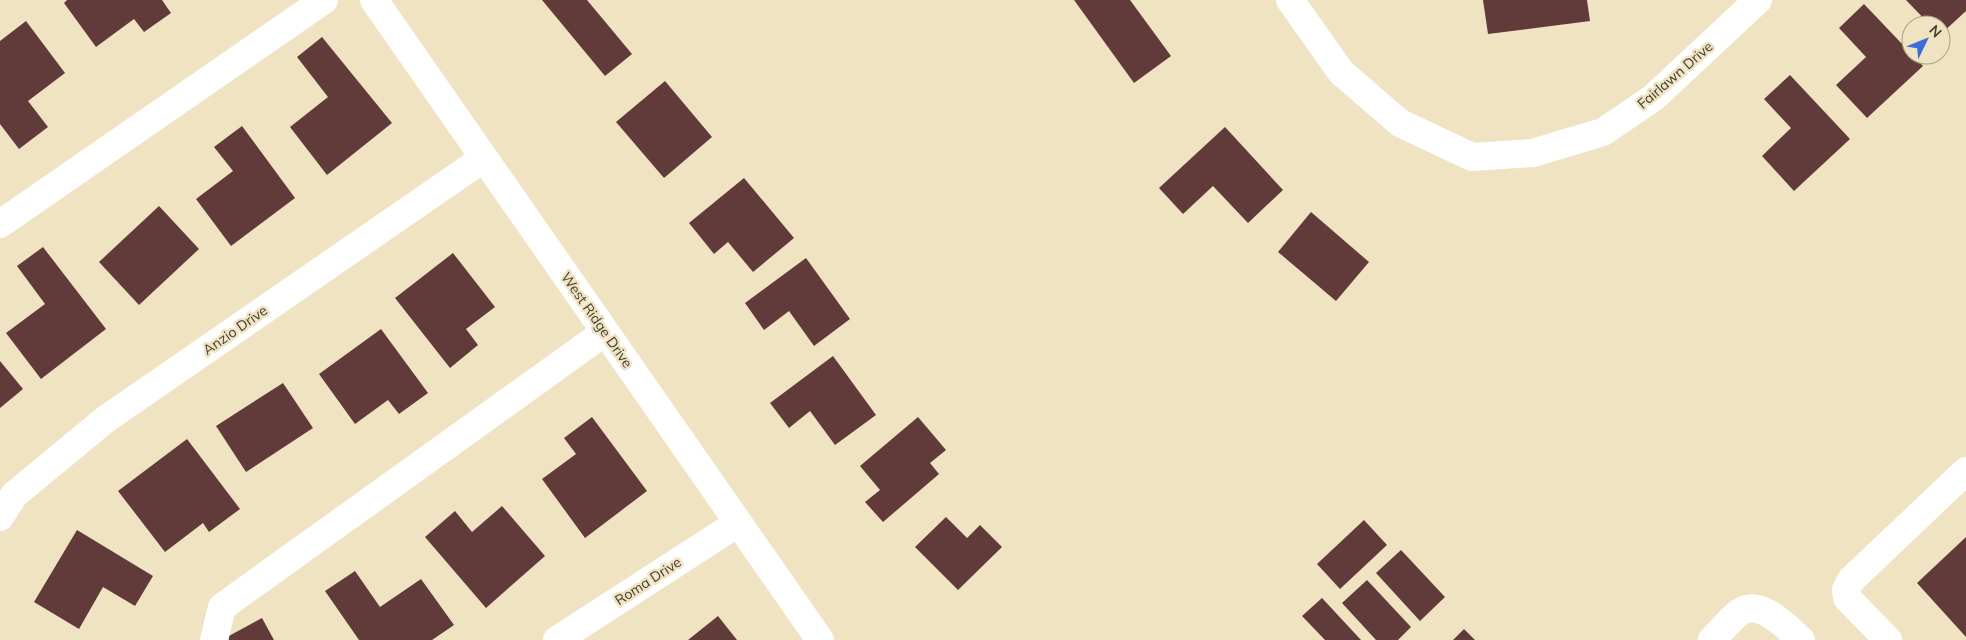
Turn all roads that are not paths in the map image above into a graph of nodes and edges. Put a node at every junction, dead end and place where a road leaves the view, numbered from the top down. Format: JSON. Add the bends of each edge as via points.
{"nodes":[{"id":1,"x":324,"y":0,"type":"edge"},
{"id":2,"x":374,"y":0,"type":"edge"},
{"id":3,"x":1290,"y":0,"type":"edge"},
{"id":4,"x":1758,"y":0,"type":"edge"},
{"id":5,"x":484,"y":158,"type":"junction"},
{"id":6,"x":0,"y":224,"type":"edge"},
{"id":7,"x":605,"y":332,"type":"junction"},
{"id":8,"x":1966,"y":471,"type":"edge"},
{"id":9,"x":0,"y":517,"type":"edge"},
{"id":10,"x":738,"y":523,"type":"junction"},
{"id":11,"x":214,"y":640,"type":"edge"},
{"id":12,"x":557,"y":640,"type":"edge"},
{"id":13,"x":820,"y":640,"type":"edge"},
{"id":14,"x":1712,"y":640,"type":"edge"},
{"id":15,"x":1801,"y":640,"type":"edge"},
{"id":16,"x":1888,"y":640,"type":"edge"}],
"edges":[{"from":1,"to":6,"type":"street"},
{"from":2,"to":5,"type":"street","name":"West Ridge Drive"},
{"from":3,"to":4,"type":"street","name":"Fairlawn Drive","via":[[1341,72],[1400,122],[1472,157],[1533,153],[1603,132],[1652,98]]},
{"from":5,"to":7,"type":"street","name":"West Ridge Drive"},
{"from":5,"to":9,"type":"street","name":"Anzio Drive","via":[[106,419],[14,495]]},
{"from":7,"to":10,"type":"street","name":"West Ridge Drive"},
{"from":7,"to":11,"type":"street","via":[[222,606]]},
{"from":8,"to":16,"type":"street","via":[[1850,580],[1847,598]]},
{"from":10,"to":12,"type":"street","name":"Roma Drive"},
{"from":10,"to":13,"type":"street","name":"West Ridge Drive"},
{"from":14,"to":15,"type":"street","via":[[1742,611],[1758,609],[1774,617]]}]}
